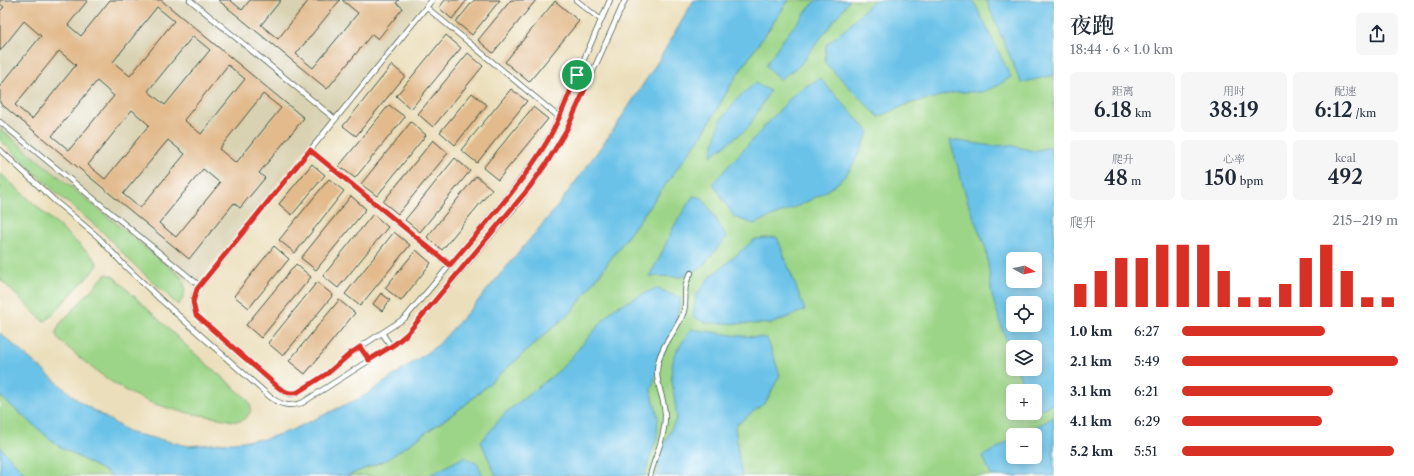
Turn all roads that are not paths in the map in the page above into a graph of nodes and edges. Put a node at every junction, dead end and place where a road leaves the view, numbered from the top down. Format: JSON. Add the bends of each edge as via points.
{"nodes":[{"id":1,"x":190,"y":0,"type":"edge"},
{"id":2,"x":432,"y":0,"type":"edge"},
{"id":3,"x":576,"y":0,"type":"edge"},
{"id":4,"x":610,"y":0,"type":"edge"},
{"id":5,"x":625,"y":0,"type":"edge"},
{"id":6,"x":426,"y":7,"type":"junction"},
{"id":7,"x":601,"y":20,"type":"junction"},
{"id":8,"x":577,"y":75,"type":"junction"},
{"id":9,"x":589,"y":80,"type":"junction"},
{"id":10,"x":572,"y":88,"type":"junction"},
{"id":11,"x":584,"y":92,"type":"junction"},
{"id":12,"x":559,"y":117,"type":"junction"},
{"id":13,"x":335,"y":119,"type":"junction"},
{"id":14,"x":0,"y":122,"type":"edge"},
{"id":15,"x":0,"y":150,"type":"edge"},
{"id":16,"x":310,"y":150,"type":"junction"},
{"id":17,"x":450,"y":265,"type":"junction"},
{"id":18,"x":692,"y":273,"type":"dead end"},
{"id":19,"x":200,"y":286,"type":"junction"},
{"id":20,"x":382,"y":333,"type":"junction"},
{"id":21,"x":391,"y":346,"type":"junction"},
{"id":22,"x":360,"y":347,"type":"junction"},
{"id":23,"x":369,"y":360,"type":"junction"},
{"id":24,"x":650,"y":476,"type":"edge"}],
"edges":[{"from":1,"to":13,"type":"lane"},
{"from":2,"to":6,"type":"lane"},
{"from":3,"to":7,"type":"lane"},
{"from":4,"to":7,"type":"lane"},
{"from":5,"to":9,"type":"lane"},
{"from":6,"to":12,"type":"lane"},
{"from":6,"to":13,"type":"lane"},
{"from":7,"to":8,"type":"lane"},
{"from":8,"to":9,"type":"lane"},
{"from":8,"to":10,"type":"lane"},
{"from":9,"to":11,"type":"lane"},
{"from":10,"to":11,"type":"lane"},
{"from":10,"to":12,"type":"lane"},
{"from":11,"to":21,"type":"lane","via":[[567,129],[529,188],[416,324]]},
{"from":12,"to":17,"type":"lane","via":[[546,144],[527,172]]},
{"from":13,"to":16,"type":"lane"},
{"from":14,"to":19,"type":"lane"},
{"from":15,"to":23,"type":"lane","via":[[98,237],[160,299],[275,400],[284,405],[302,403]]},
{"from":16,"to":17,"type":"lane"},
{"from":16,"to":19,"type":"lane"},
{"from":17,"to":20,"type":"lane","via":[[405,318]]},
{"from":18,"to":24,"type":"lane","via":[[685,285],[684,311],[658,361],[657,382],[665,413],[662,437]]},
{"from":19,"to":22,"type":"lane","via":[[194,293],[193,302],[194,311],[199,319],[286,393],[294,394],[310,385]]},
{"from":20,"to":21,"type":"lane"},
{"from":20,"to":22,"type":"lane"},
{"from":21,"to":23,"type":"lane"},
{"from":22,"to":23,"type":"lane"}]}
